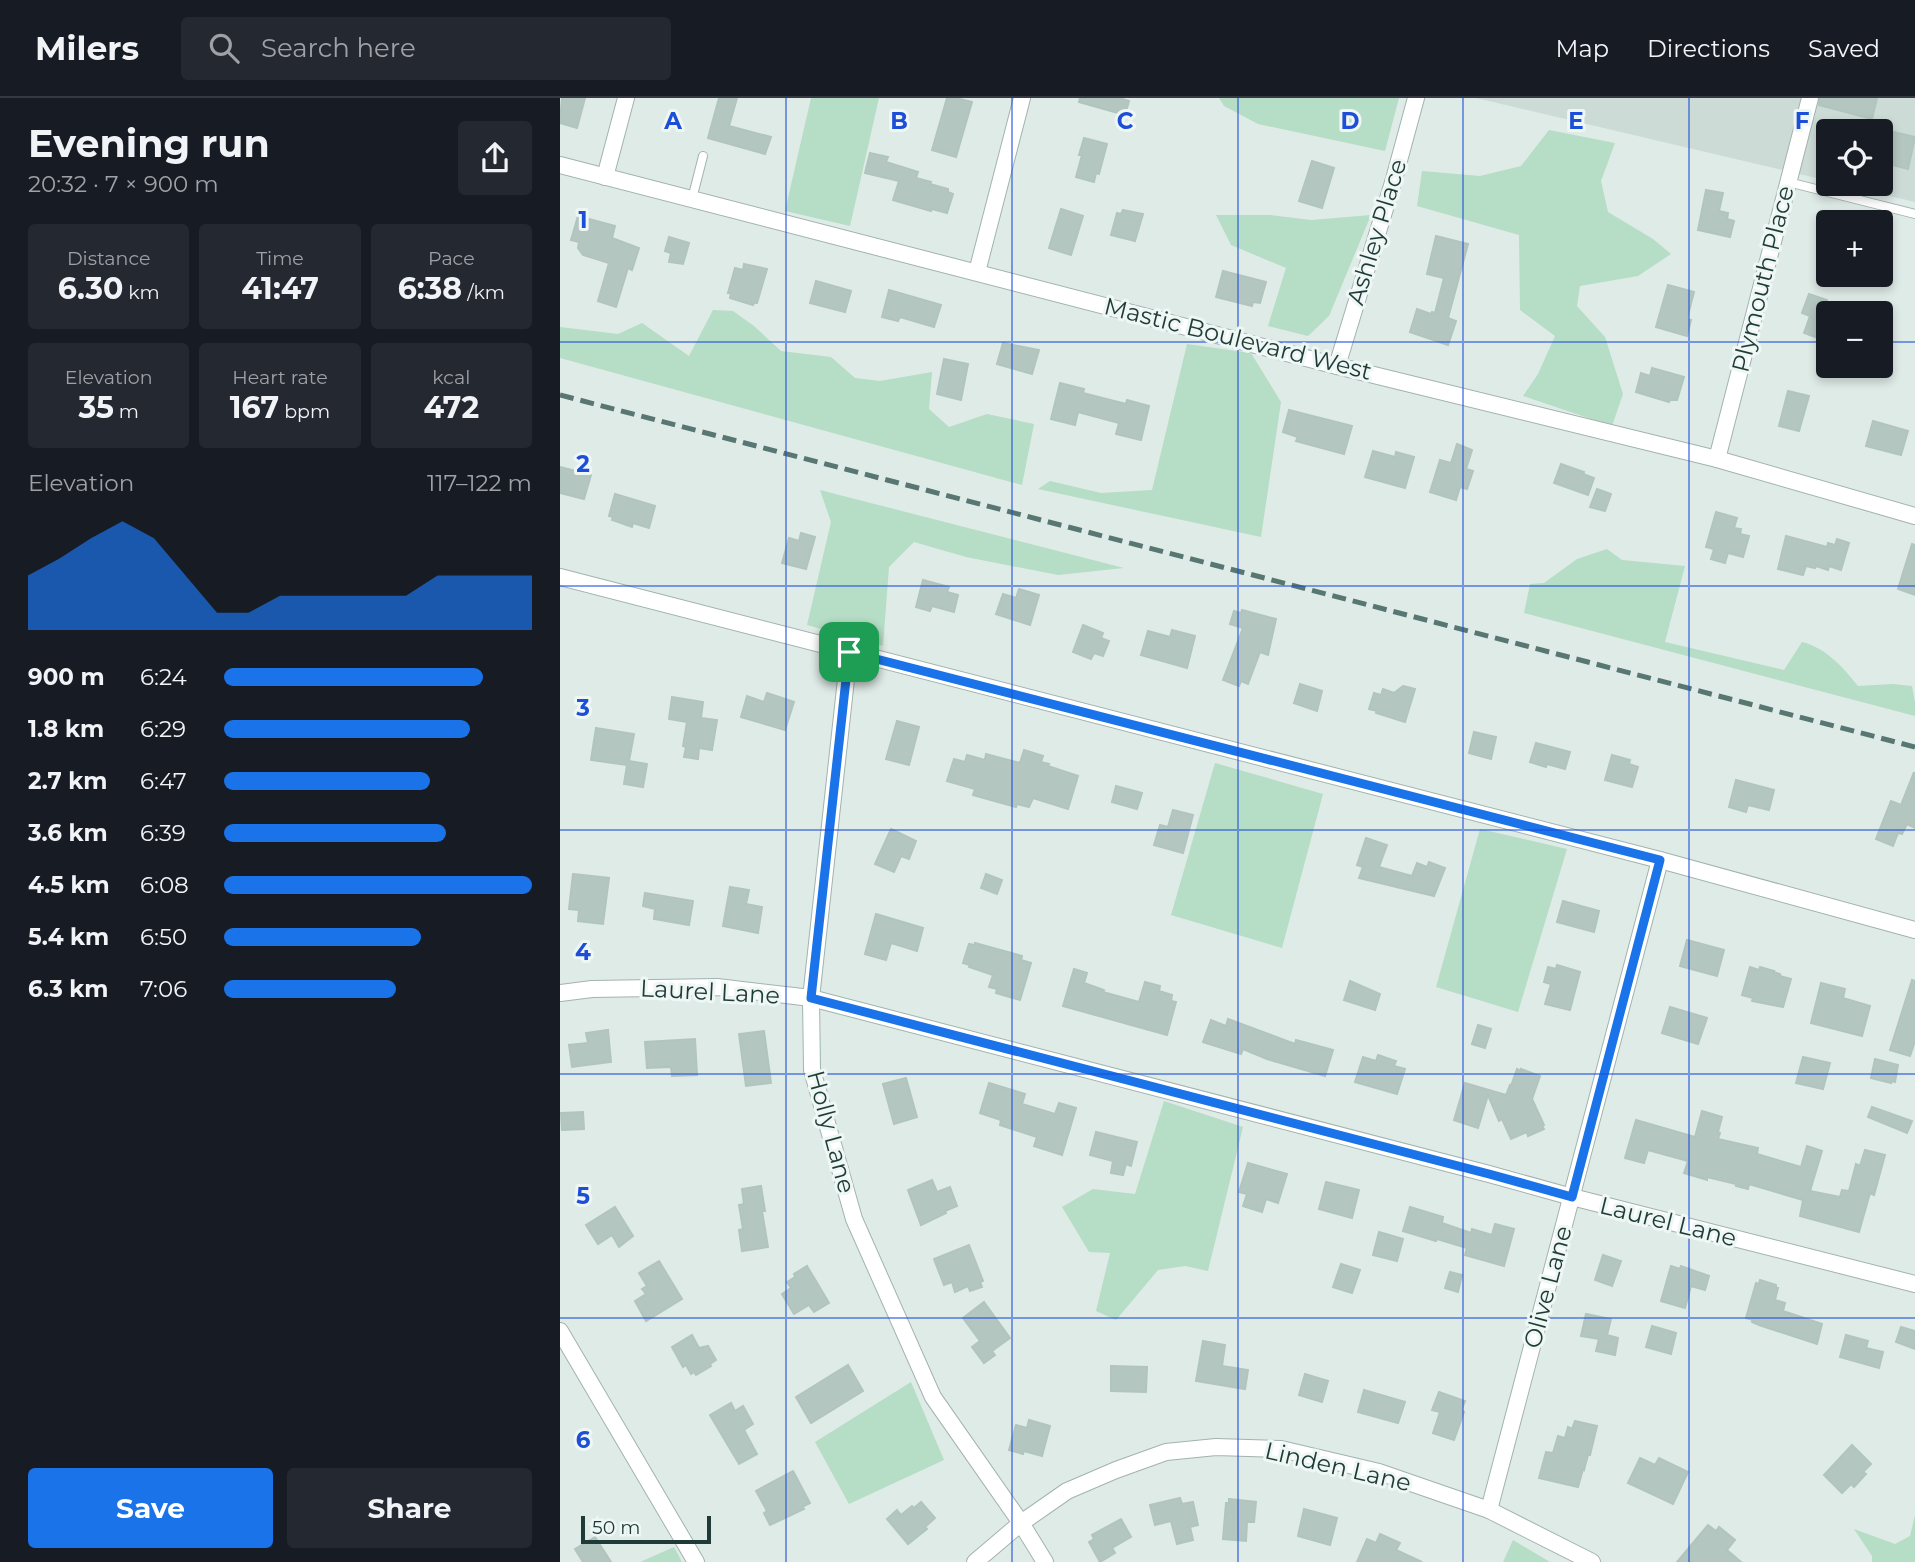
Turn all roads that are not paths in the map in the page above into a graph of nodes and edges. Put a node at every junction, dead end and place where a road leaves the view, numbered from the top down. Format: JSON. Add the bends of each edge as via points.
{"nodes":[{"id":1,"x":626,"y":98,"type":"edge"},
{"id":2,"x":1022,"y":98,"type":"edge"},
{"id":3,"x":1416,"y":98,"type":"edge"},
{"id":4,"x":1810,"y":98,"type":"edge"},
{"id":5,"x":703,"y":156,"type":"dead end"},
{"id":6,"x":560,"y":165,"type":"edge"},
{"id":7,"x":605,"y":177,"type":"junction"},
{"id":8,"x":1788,"y":182,"type":"junction"},
{"id":9,"x":692,"y":199,"type":"junction"},
{"id":10,"x":1915,"y":214,"type":"edge"},
{"id":11,"x":977,"y":272,"type":"junction"},
{"id":12,"x":1337,"y":366,"type":"junction"},
{"id":13,"x":1717,"y":459,"type":"junction"},
{"id":14,"x":1915,"y":516,"type":"edge"},
{"id":15,"x":560,"y":577,"type":"edge"},
{"id":16,"x":849,"y":652,"type":"junction"},
{"id":17,"x":1660,"y":860,"type":"junction"},
{"id":18,"x":1915,"y":930,"type":"edge"},
{"id":19,"x":560,"y":993,"type":"edge"},
{"id":20,"x":811,"y":998,"type":"junction"},
{"id":21,"x":1572,"y":1197,"type":"junction"},
{"id":22,"x":1915,"y":1284,"type":"edge"},
{"id":23,"x":560,"y":1331,"type":"edge"},
{"id":24,"x":1489,"y":1510,"type":"junction"},
{"id":25,"x":1021,"y":1523,"type":"junction"},
{"id":26,"x":696,"y":1562,"type":"edge"},
{"id":27,"x":975,"y":1562,"type":"edge"},
{"id":28,"x":1045,"y":1562,"type":"edge"},
{"id":29,"x":1592,"y":1562,"type":"edge"}],
"edges":[{"from":1,"to":7,"type":"street"},
{"from":2,"to":11,"type":"street"},
{"from":3,"to":12,"type":"street","name":"Ashley Place"},
{"from":4,"to":8,"type":"street","name":"Plymouth Place"},
{"from":5,"to":9,"type":"lane"},
{"from":6,"to":7,"type":"street","name":"Mastic Boulevard West"},
{"from":7,"to":9,"type":"street","name":"Mastic Boulevard West"},
{"from":8,"to":10,"type":"lane"},
{"from":8,"to":13,"type":"street","name":"Plymouth Place"},
{"from":9,"to":11,"type":"street","name":"Mastic Boulevard West"},
{"from":11,"to":12,"type":"street","name":"Mastic Boulevard West"},
{"from":12,"to":13,"type":"street","name":"Mastic Boulevard West"},
{"from":13,"to":14,"type":"street","name":"Mastic Boulevard West"},
{"from":15,"to":16,"type":"street"},
{"from":16,"to":17,"type":"street"},
{"from":16,"to":20,"type":"street","name":"Holly Lane"},
{"from":17,"to":18,"type":"street"},
{"from":17,"to":21,"type":"street","name":"Olive Lane"},
{"from":19,"to":20,"type":"street","name":"Laurel Lane","via":[[717,987]]},
{"from":20,"to":21,"type":"street","name":"Laurel Lane"},
{"from":20,"to":25,"type":"street","name":"Holly Lane","via":[[812,1070],[854,1219],[933,1397]]},
{"from":21,"to":22,"type":"street","name":"Laurel Lane"},
{"from":21,"to":24,"type":"street","name":"Olive Lane"},
{"from":23,"to":26,"type":"street"},
{"from":24,"to":25,"type":"street","name":"Linden Lane","via":[[1379,1472],[1281,1449],[1216,1447],[1166,1452],[1115,1470],[1067,1490]]},
{"from":24,"to":29,"type":"street","name":"Linden Lane"},
{"from":25,"to":27,"type":"street","name":"Linden Lane"},
{"from":25,"to":28,"type":"street","name":"Holly Lane"}]}
